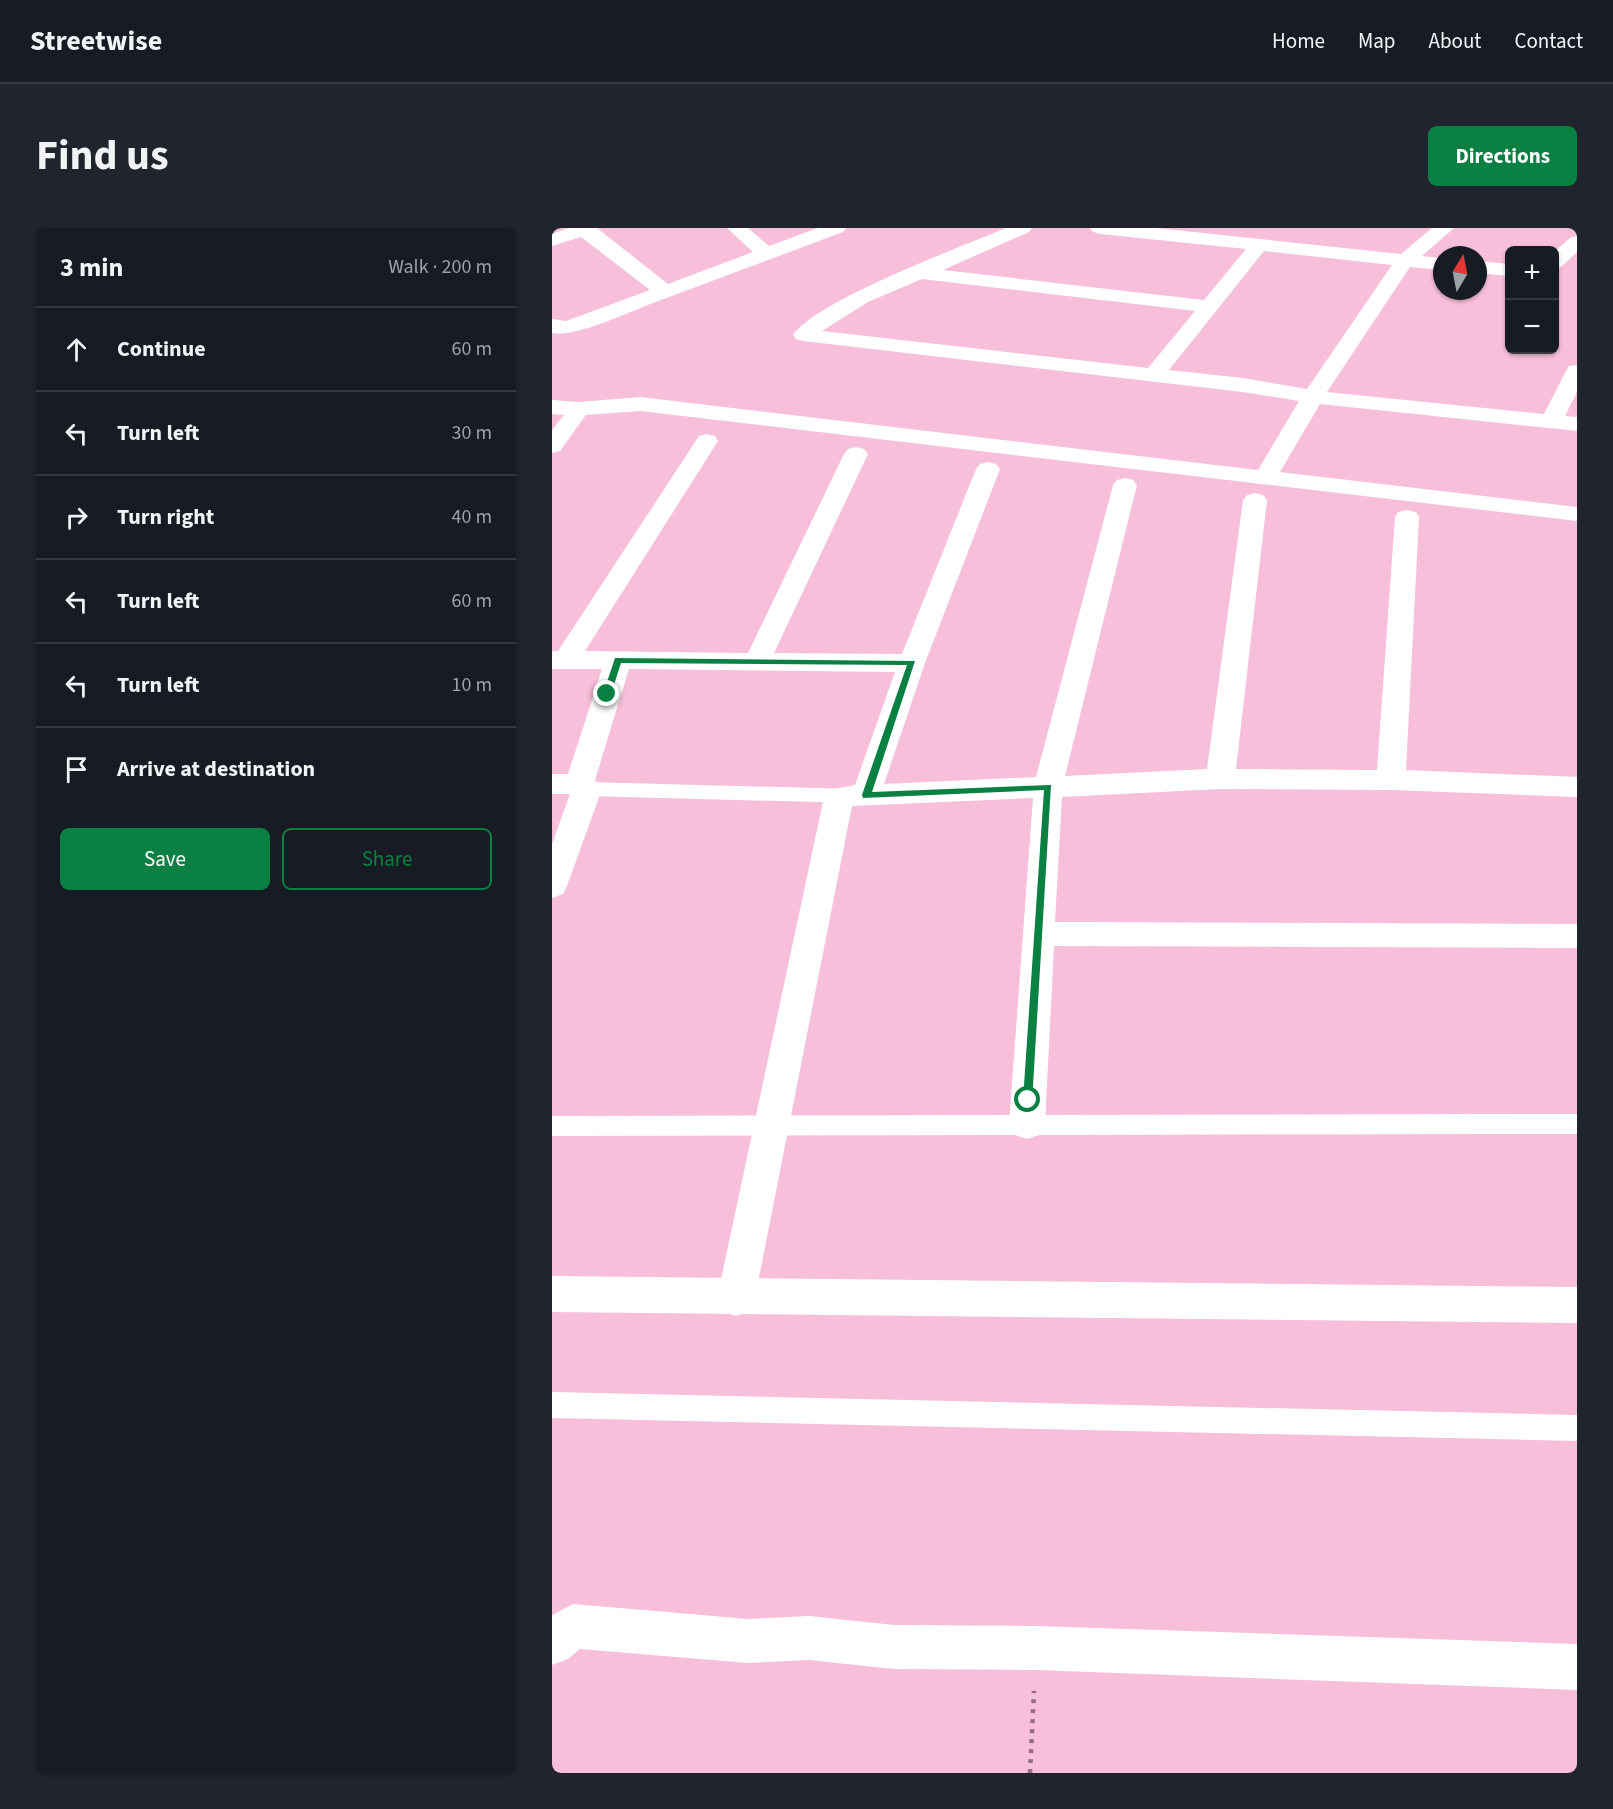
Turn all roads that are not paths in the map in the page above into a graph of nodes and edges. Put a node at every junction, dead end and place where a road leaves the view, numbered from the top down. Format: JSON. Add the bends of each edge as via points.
{"nodes":[{"id":1,"x":737,"y":228,"type":"edge"},
{"id":2,"x":836,"y":228,"type":"edge"},
{"id":3,"x":1022,"y":228,"type":"edge"},
{"id":4,"x":1101,"y":228,"type":"edge"},
{"id":5,"x":1444,"y":228,"type":"edge"},
{"id":6,"x":585,"y":229,"type":"edge"},
{"id":7,"x":552,"y":240,"type":"edge"},
{"id":8,"x":1577,"y":242,"type":"edge"},
{"id":9,"x":1260,"y":244,"type":"junction"},
{"id":10,"x":766,"y":254,"type":"junction"},
{"id":11,"x":1404,"y":261,"type":"junction"},
{"id":12,"x":1433,"y":263,"type":"edge"},
{"id":13,"x":1487,"y":268,"type":"edge"},
{"id":14,"x":1559,"y":269,"type":"edge"},
{"id":15,"x":1505,"y":270,"type":"edge"},
{"id":16,"x":922,"y":273,"type":"junction"},
{"id":17,"x":666,"y":292,"type":"junction"},
{"id":18,"x":1211,"y":307,"type":"junction"},
{"id":19,"x":552,"y":325,"type":"edge"},
{"id":20,"x":1577,"y":371,"type":"edge"},
{"id":21,"x":1153,"y":376,"type":"junction"},
{"id":22,"x":1313,"y":397,"type":"junction"},
{"id":23,"x":552,"y":407,"type":"edge"},
{"id":24,"x":579,"y":409,"type":"junction"},
{"id":25,"x":1551,"y":421,"type":"junction"},
{"id":26,"x":1577,"y":424,"type":"edge"},
{"id":27,"x":707,"y":441,"type":"dead end"},
{"id":28,"x":552,"y":446,"type":"edge"},
{"id":29,"x":856,"y":454,"type":"dead end"},
{"id":30,"x":988,"y":469,"type":"dead end"},
{"id":31,"x":1266,"y":476,"type":"junction"},
{"id":32,"x":1125,"y":485,"type":"dead end"},
{"id":33,"x":1255,"y":500,"type":"dead end"},
{"id":34,"x":1407,"y":517,"type":"dead end"},
{"id":35,"x":1576,"y":521,"type":"edge"},
{"id":36,"x":559,"y":660,"type":"edge"},
{"id":37,"x":618,"y":660,"type":"junction"},
{"id":38,"x":757,"y":661,"type":"junction"},
{"id":39,"x":912,"y":663,"type":"junction"},
{"id":40,"x":1220,"y":779,"type":"junction"},
{"id":41,"x":1391,"y":780,"type":"junction"},
{"id":42,"x":573,"y":786,"type":"edge"},
{"id":43,"x":1048,"y":787,"type":"junction"},
{"id":44,"x":1577,"y":787,"type":"edge"},
{"id":45,"x":853,"y":796,"type":"junction"},
{"id":46,"x":552,"y":886,"type":"edge"},
{"id":47,"x":1039,"y":934,"type":"junction"},
{"id":48,"x":1577,"y":936,"type":"edge"},
{"id":49,"x":1027,"y":1124,"type":"junction"},
{"id":50,"x":1577,"y":1124,"type":"edge"},
{"id":51,"x":552,"y":1126,"type":"edge"},
{"id":52,"x":771,"y":1127,"type":"junction"},
{"id":53,"x":552,"y":1294,"type":"edge"},
{"id":54,"x":736,"y":1298,"type":"junction"},
{"id":55,"x":1577,"y":1305,"type":"edge"},
{"id":56,"x":552,"y":1405,"type":"edge"},
{"id":57,"x":1577,"y":1428,"type":"edge"},
{"id":58,"x":552,"y":1643,"type":"edge"},
{"id":59,"x":1577,"y":1667,"type":"edge"}],
"edges":[{"from":1,"to":10,"type":"street"},
{"from":2,"to":10,"type":"street"},
{"from":3,"to":16,"type":"street"},
{"from":4,"to":9,"type":"street"},
{"from":5,"to":11,"type":"street"},
{"from":6,"to":7,"type":"street"},
{"from":6,"to":17,"type":"street"},
{"from":8,"to":14,"type":"street"},
{"from":9,"to":11,"type":"street"},
{"from":9,"to":18,"type":"street"},
{"from":10,"to":17,"type":"street"},
{"from":11,"to":12,"type":"street"},
{"from":11,"to":22,"type":"street"},
{"from":13,"to":15,"type":"street"},
{"from":16,"to":18,"type":"street"},
{"from":16,"to":21,"type":"street","via":[[861,298],[803,335]]},
{"from":17,"to":19,"type":"street","via":[[569,327]]},
{"from":18,"to":21,"type":"street"},
{"from":20,"to":25,"type":"street"},
{"from":21,"to":22,"type":"street"},
{"from":22,"to":25,"type":"street"},
{"from":22,"to":31,"type":"street"},
{"from":23,"to":24,"type":"street"},
{"from":24,"to":28,"type":"street"},
{"from":24,"to":31,"type":"street","via":[[640,404]]},
{"from":25,"to":26,"type":"street"},
{"from":27,"to":36,"type":"street"},
{"from":29,"to":38,"type":"street"},
{"from":30,"to":39,"type":"street"},
{"from":31,"to":35,"type":"street"},
{"from":32,"to":43,"type":"street"},
{"from":33,"to":40,"type":"street"},
{"from":34,"to":41,"type":"street"},
{"from":36,"to":37,"type":"street"},
{"from":37,"to":38,"type":"street"},
{"from":37,"to":42,"type":"street"},
{"from":38,"to":39,"type":"street"},
{"from":39,"to":45,"type":"street"},
{"from":40,"to":41,"type":"street"},
{"from":40,"to":43,"type":"street"},
{"from":41,"to":44,"type":"street"},
{"from":42,"to":45,"type":"lane"},
{"from":42,"to":46,"type":"street"},
{"from":43,"to":45,"type":"street"},
{"from":43,"to":47,"type":"street"},
{"from":45,"to":52,"type":"street"},
{"from":47,"to":48,"type":"street"},
{"from":47,"to":49,"type":"street"},
{"from":49,"to":50,"type":"lane"},
{"from":49,"to":52,"type":"lane"},
{"from":51,"to":52,"type":"lane"},
{"from":52,"to":54,"type":"street"},
{"from":53,"to":54,"type":"street"},
{"from":54,"to":55,"type":"street"},
{"from":56,"to":57,"type":"lane"},
{"from":58,"to":59,"type":"street","via":[[573,1626],[748,1641],[809,1638],[894,1647],[1036,1648]]}]}
